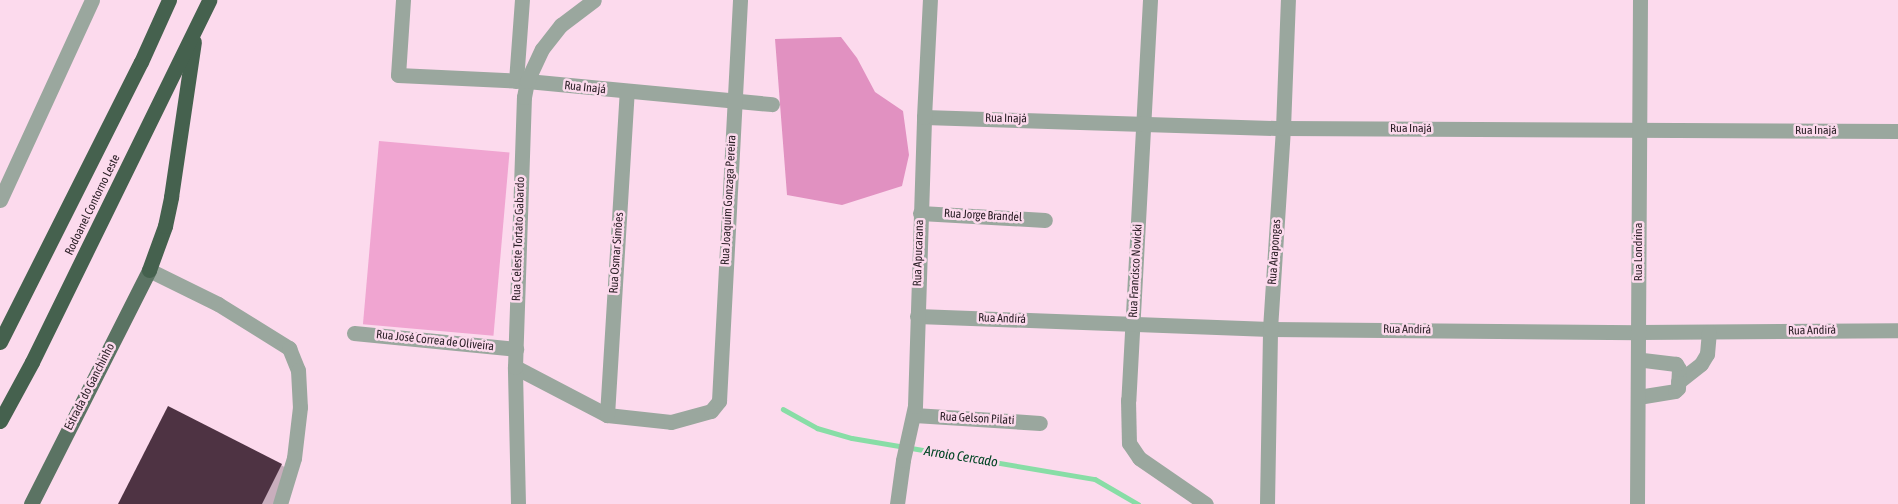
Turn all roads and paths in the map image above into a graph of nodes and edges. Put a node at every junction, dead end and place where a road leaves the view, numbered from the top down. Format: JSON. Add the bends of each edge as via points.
{"nodes":[{"id":1,"x":92,"y":0,"type":"edge"},
{"id":2,"x":169,"y":0,"type":"edge"},
{"id":3,"x":209,"y":0,"type":"edge"},
{"id":4,"x":403,"y":0,"type":"edge"},
{"id":5,"x":522,"y":0,"type":"edge"},
{"id":6,"x":594,"y":0,"type":"edge"},
{"id":7,"x":740,"y":0,"type":"edge"},
{"id":8,"x":930,"y":0,"type":"edge"},
{"id":9,"x":1150,"y":0,"type":"edge"},
{"id":10,"x":1288,"y":0,"type":"edge"},
{"id":11,"x":1640,"y":0,"type":"edge"},
{"id":12,"x":196,"y":29,"type":"junction"},
{"id":13,"x":522,"y":81,"type":"junction"},
{"id":14,"x":628,"y":92,"type":"junction"},
{"id":15,"x":734,"y":102,"type":"junction"},
{"id":16,"x":772,"y":104,"type":"dead end"},
{"id":17,"x":924,"y":117,"type":"junction"},
{"id":18,"x":1145,"y":123,"type":"junction"},
{"id":19,"x":1283,"y":128,"type":"junction"},
{"id":20,"x":1639,"y":131,"type":"junction"},
{"id":21,"x":1898,"y":131,"type":"edge"},
{"id":22,"x":0,"y":200,"type":"edge"},
{"id":23,"x":920,"y":213,"type":"junction"},
{"id":24,"x":1045,"y":220,"type":"dead end"},
{"id":25,"x":149,"y":270,"type":"junction"},
{"id":26,"x":917,"y":316,"type":"junction"},
{"id":27,"x":1133,"y":324,"type":"junction"},
{"id":28,"x":1270,"y":329,"type":"junction"},
{"id":29,"x":1898,"y":330,"type":"edge"},
{"id":30,"x":1638,"y":332,"type":"junction"},
{"id":31,"x":1709,"y":332,"type":"junction"},
{"id":32,"x":354,"y":333,"type":"dead end"},
{"id":33,"x":0,"y":342,"type":"edge"},
{"id":34,"x":516,"y":349,"type":"junction"},
{"id":35,"x":1638,"y":359,"type":"junction"},
{"id":36,"x":514,"y":367,"type":"junction"},
{"id":37,"x":1678,"y":382,"type":"junction"},
{"id":38,"x":1638,"y":397,"type":"junction"},
{"id":39,"x":607,"y":415,"type":"junction"},
{"id":40,"x":914,"y":415,"type":"junction"},
{"id":41,"x":0,"y":421,"type":"edge"},
{"id":42,"x":1040,"y":423,"type":"dead end"},
{"id":43,"x":30,"y":504,"type":"edge"},
{"id":44,"x":280,"y":504,"type":"edge"},
{"id":45,"x":518,"y":504,"type":"edge"},
{"id":46,"x":897,"y":504,"type":"edge"},
{"id":47,"x":1206,"y":504,"type":"edge"},
{"id":48,"x":1266,"y":504,"type":"edge"},
{"id":49,"x":1637,"y":504,"type":"edge"}],
"edges":[{"from":1,"to":22,"type":"street"},
{"from":2,"to":33,"type":"highway","name":"Rodoanel Contorno Leste"},
{"from":3,"to":12,"type":"highway","name":"Rodoanel Contorno Leste"},
{"from":4,"to":13,"type":"street","name":"Rua Inajá","via":[[398,75]]},
{"from":5,"to":13,"type":"street"},
{"from":6,"to":13,"type":"street","name":"Rua Celeste Tortato Gabardo","via":[[561,25]]},
{"from":7,"to":15,"type":"street","name":"Rua Joaquim Gonzaga Pereira"},
{"from":8,"to":17,"type":"street","name":"Rua Apucarana"},
{"from":9,"to":18,"type":"street","name":"Rua Francisco Novicki"},
{"from":10,"to":19,"type":"street","name":"Rua Arapongas"},
{"from":11,"to":20,"type":"street","name":"Rua Londrina"},
{"from":12,"to":25,"type":"highway","via":[[171,197],[165,226]]},
{"from":12,"to":41,"type":"highway","name":"Rodoanel Contorno Leste"},
{"from":13,"to":14,"type":"street","name":"Rua Inajá"},
{"from":13,"to":34,"type":"street","name":"Rua Celeste Tortato Gabardo"},
{"from":14,"to":15,"type":"street","name":"Rua Inajá"},
{"from":14,"to":39,"type":"street","name":"Rua Osmar Simões"},
{"from":15,"to":16,"type":"street","name":"Rua Inajá"},
{"from":15,"to":39,"type":"street","name":"Rua Joaquim Gonzaga Pereira","via":[[719,401],[711,411],[670,422]]},
{"from":17,"to":18,"type":"street","name":"Rua Inajá"},
{"from":17,"to":23,"type":"street","name":"Rua Apucarana"},
{"from":18,"to":19,"type":"street","name":"Rua Inajá"},
{"from":18,"to":27,"type":"street","name":"Rua Francisco Novicki"},
{"from":19,"to":20,"type":"street","name":"Rua Inajá"},
{"from":19,"to":28,"type":"street","name":"Rua Arapongas"},
{"from":20,"to":21,"type":"street","name":"Rua Inajá"},
{"from":20,"to":30,"type":"street","name":"Rua Londrina"},
{"from":23,"to":24,"type":"street","name":"Rua Jorge Brandel"},
{"from":23,"to":26,"type":"street","name":"Rua Apucarana"},
{"from":25,"to":43,"type":"main road","name":"Estrada do Ganchinho"},
{"from":25,"to":44,"type":"street","via":[[218,304],[289,348],[298,370],[300,407],[294,458]]},
{"from":26,"to":27,"type":"street","name":"Rua Andirá"},
{"from":26,"to":40,"type":"street","name":"Rua Apucarana"},
{"from":27,"to":28,"type":"street","name":"Rua Andirá"},
{"from":27,"to":47,"type":"street","name":"Rua Francisco Novicki","via":[[1129,443],[1139,458]]},
{"from":28,"to":30,"type":"street","name":"Rua Andirá"},
{"from":28,"to":48,"type":"street","name":"Rua Arapongas"},
{"from":29,"to":31,"type":"street","name":"Rua Andirá"},
{"from":30,"to":31,"type":"street","name":"Rua Andirá"},
{"from":30,"to":35,"type":"street","name":"Rua Londrina"},
{"from":31,"to":37,"type":"street","via":[[1708,354],[1701,364]]},
{"from":32,"to":34,"type":"street","name":"Rua José Correa de Oliveira"},
{"from":34,"to":36,"type":"street","name":"Rua Celeste Tortato Gabardo"},
{"from":35,"to":37,"type":"street","via":[[1676,364]]},
{"from":35,"to":38,"type":"street","name":"Rua Londrina"},
{"from":36,"to":39,"type":"street"},
{"from":36,"to":45,"type":"street","name":"Rua Celeste Tortato Gabardo"},
{"from":37,"to":38,"type":"street","via":[[1678,388],[1670,393]]},
{"from":38,"to":49,"type":"street","name":"Rua Londrina"},
{"from":40,"to":42,"type":"street","name":"Rua Gelson Pilati"},
{"from":40,"to":46,"type":"street","name":"Rua Apucarana"}]}
